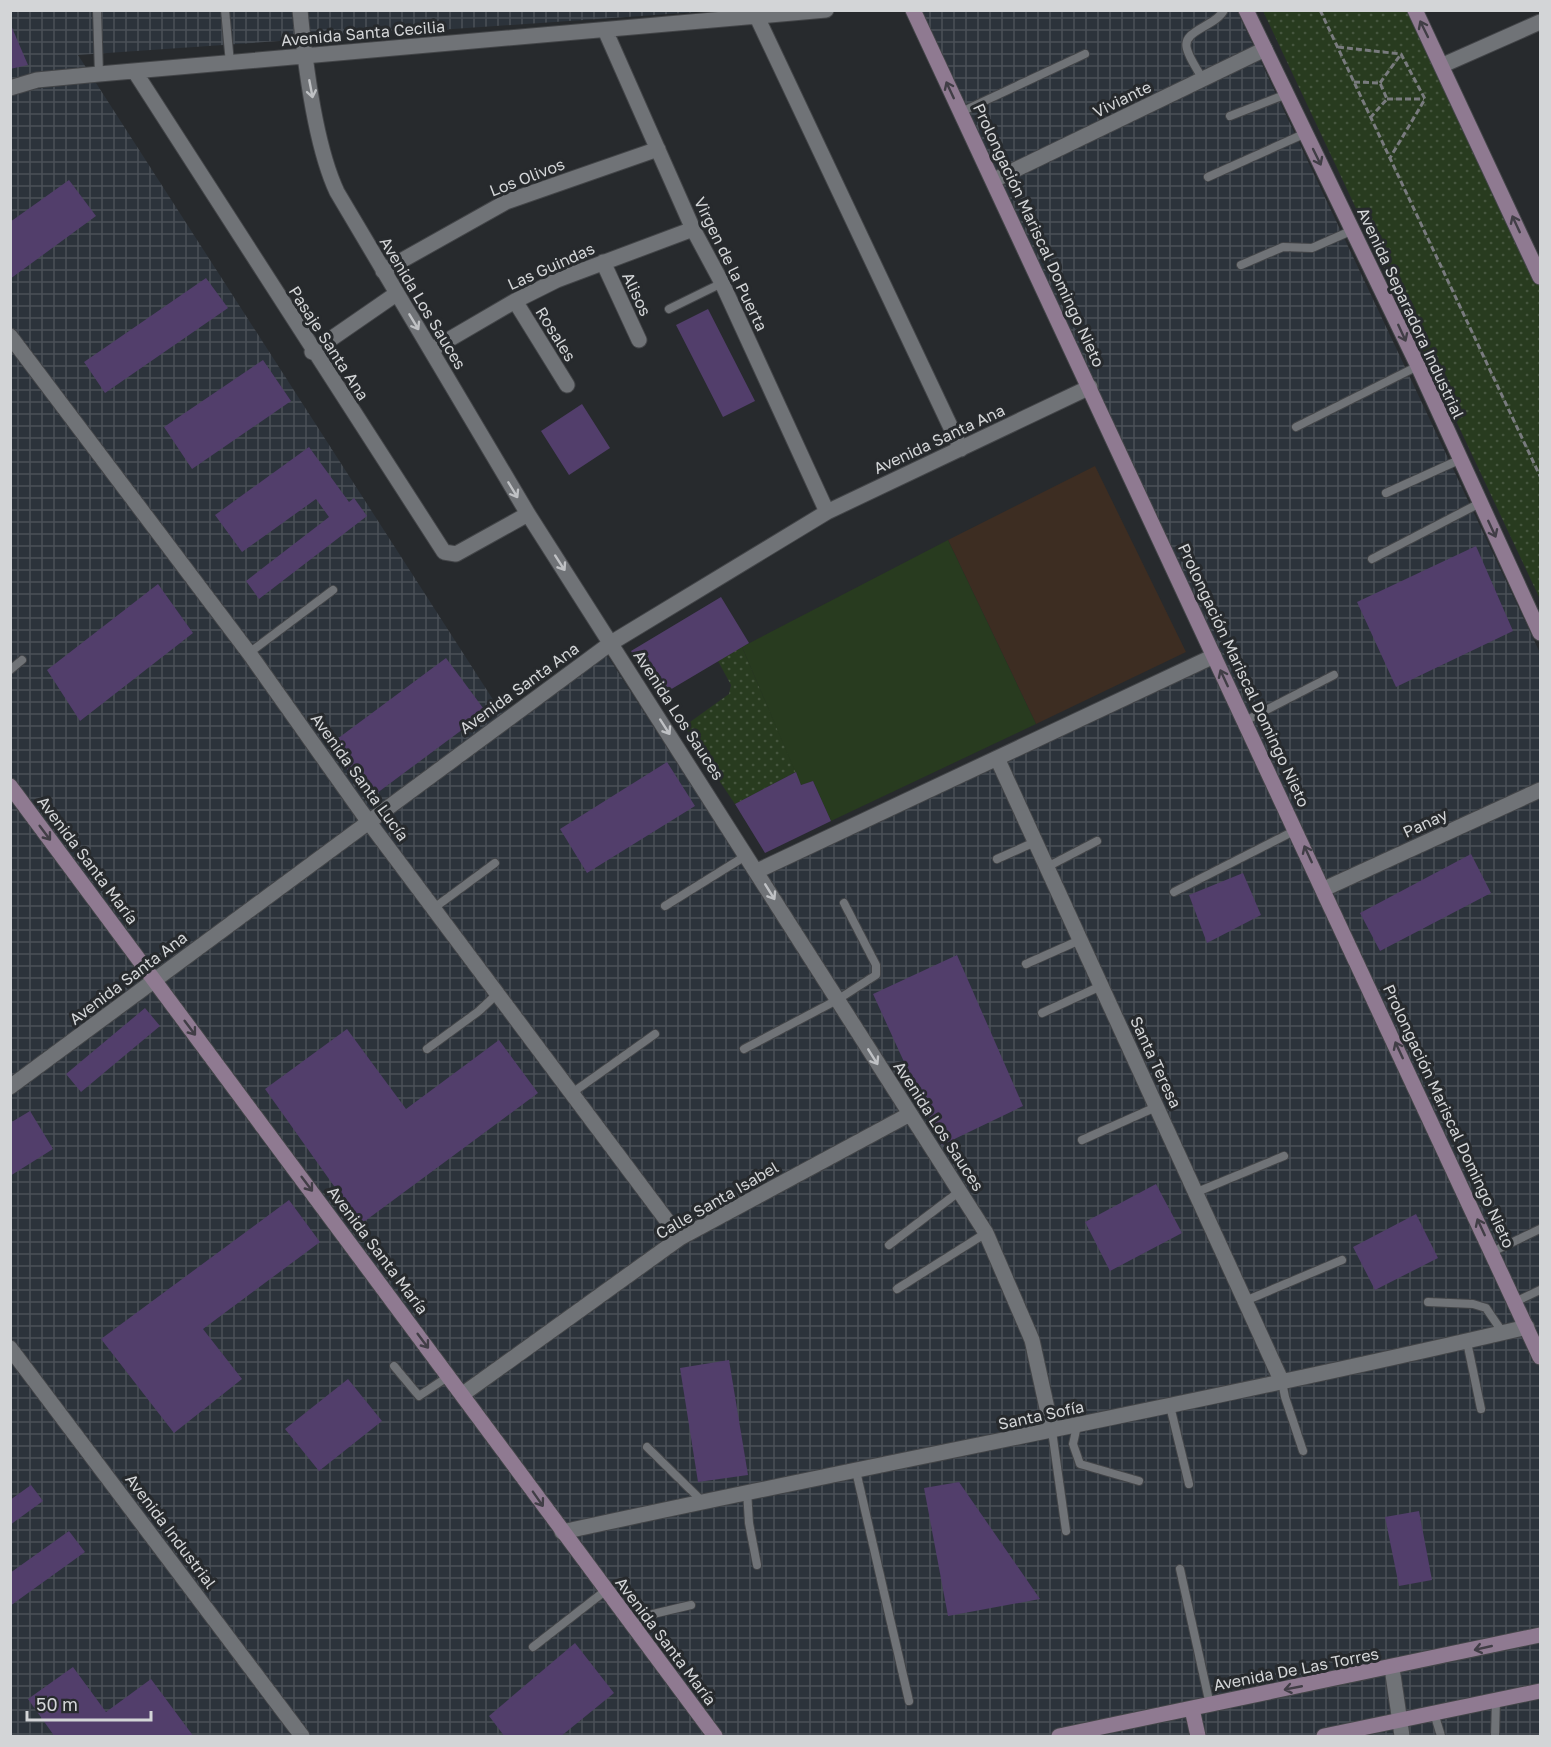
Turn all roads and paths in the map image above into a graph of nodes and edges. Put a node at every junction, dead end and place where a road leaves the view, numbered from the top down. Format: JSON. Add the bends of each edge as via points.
{"nodes":[{"id":1,"x":97,"y":10,"type":"edge"},
{"id":2,"x":225,"y":10,"type":"edge"},
{"id":3,"x":300,"y":10,"type":"edge"},
{"id":4,"x":826,"y":10,"type":"edge"},
{"id":5,"x":912,"y":10,"type":"edge"},
{"id":6,"x":1224,"y":10,"type":"edge"},
{"id":7,"x":1246,"y":10,"type":"edge"},
{"id":8,"x":1320,"y":10,"type":"edge"},
{"id":9,"x":1415,"y":10,"type":"edge"},
{"id":10,"x":757,"y":17,"type":"junction"},
{"id":11,"x":1540,"y":22,"type":"edge"},
{"id":12,"x":605,"y":30,"type":"junction"},
{"id":13,"x":1338,"y":47,"type":"junction"},
{"id":14,"x":1265,"y":49,"type":"junction"},
{"id":15,"x":1085,"y":54,"type":"dead end"},
{"id":16,"x":1401,"y":54,"type":"junction"},
{"id":17,"x":304,"y":57,"type":"junction"},
{"id":18,"x":230,"y":63,"type":"junction"},
{"id":19,"x":1443,"y":65,"type":"junction"},
{"id":20,"x":135,"y":72,"type":"junction"},
{"id":21,"x":99,"y":74,"type":"junction"},
{"id":22,"x":1203,"y":80,"type":"junction"},
{"id":23,"x":1354,"y":82,"type":"junction"},
{"id":24,"x":1380,"y":82,"type":"junction"},
{"id":25,"x":10,"y":88,"type":"edge"},
{"id":26,"x":1287,"y":94,"type":"junction"},
{"id":27,"x":1387,"y":99,"type":"junction"},
{"id":28,"x":1425,"y":99,"type":"junction"},
{"id":29,"x":961,"y":112,"type":"junction"},
{"id":30,"x":1230,"y":116,"type":"dead end"},
{"id":31,"x":1371,"y":117,"type":"junction"},
{"id":32,"x":1306,"y":134,"type":"junction"},
{"id":33,"x":658,"y":149,"type":"junction"},
{"id":34,"x":1390,"y":158,"type":"junction"},
{"id":35,"x":1208,"y":177,"type":"dead end"},
{"id":36,"x":994,"y":180,"type":"junction"},
{"id":37,"x":693,"y":229,"type":"junction"},
{"id":38,"x":1353,"y":230,"type":"junction"},
{"id":39,"x":603,"y":262,"type":"junction"},
{"id":40,"x":1241,"y":265,"type":"dead end"},
{"id":41,"x":383,"y":271,"type":"junction"},
{"id":42,"x":1540,"y":277,"type":"edge"},
{"id":43,"x":722,"y":283,"type":"junction"},
{"id":44,"x":396,"y":294,"type":"junction"},
{"id":45,"x":515,"y":301,"type":"junction"},
{"id":46,"x":669,"y":309,"type":"dead end"},
{"id":47,"x":10,"y":336,"type":"edge"},
{"id":48,"x":639,"y":340,"type":"dead end"},
{"id":49,"x":431,"y":351,"type":"junction"},
{"id":50,"x":312,"y":352,"type":"junction"},
{"id":51,"x":1418,"y":366,"type":"junction"},
{"id":52,"x":567,"y":385,"type":"dead end"},
{"id":53,"x":1090,"y":387,"type":"junction"},
{"id":54,"x":1296,"y":427,"type":"dead end"},
{"id":55,"x":961,"y":449,"type":"junction"},
{"id":56,"x":1459,"y":460,"type":"junction"},
{"id":57,"x":1540,"y":476,"type":"edge"},
{"id":58,"x":1386,"y":492,"type":"dead end"},
{"id":59,"x":1480,"y":503,"type":"junction"},
{"id":60,"x":827,"y":512,"type":"junction"},
{"id":61,"x":528,"y":514,"type":"junction"},
{"id":62,"x":1372,"y":559,"type":"dead end"},
{"id":63,"x":333,"y":590,"type":"dead end"},
{"id":64,"x":1540,"y":633,"type":"edge"},
{"id":65,"x":611,"y":643,"type":"junction"},
{"id":66,"x":249,"y":653,"type":"junction"},
{"id":67,"x":1214,"y":656,"type":"junction"},
{"id":68,"x":22,"y":660,"type":"dead end"},
{"id":69,"x":10,"y":670,"type":"edge"},
{"id":70,"x":1334,"y":675,"type":"dead end"},
{"id":71,"x":1245,"y":721,"type":"junction"},
{"id":72,"x":997,"y":758,"type":"junction"},
{"id":73,"x":10,"y":786,"type":"edge"},
{"id":74,"x":1540,"y":790,"type":"edge"},
{"id":75,"x":368,"y":821,"type":"junction"},
{"id":76,"x":1296,"y":830,"type":"junction"},
{"id":77,"x":1097,"y":841,"type":"dead end"},
{"id":78,"x":1035,"y":842,"type":"junction"},
{"id":79,"x":747,"y":855,"type":"junction"},
{"id":80,"x":997,"y":859,"type":"dead end"},
{"id":81,"x":495,"y":863,"type":"dead end"},
{"id":82,"x":1047,"y":867,"type":"junction"},
{"id":83,"x":757,"y":871,"type":"junction"},
{"id":84,"x":1324,"y":889,"type":"junction"},
{"id":85,"x":1174,"y":892,"type":"dead end"},
{"id":86,"x":844,"y":903,"type":"dead end"},
{"id":87,"x":665,"y":906,"type":"dead end"},
{"id":88,"x":434,"y":908,"type":"junction"},
{"id":89,"x":1080,"y":940,"type":"junction"},
{"id":90,"x":1026,"y":964,"type":"dead end"},
{"id":91,"x":155,"y":981,"type":"junction"},
{"id":92,"x":1101,"y":987,"type":"junction"},
{"id":93,"x":497,"y":993,"type":"junction"},
{"id":94,"x":837,"y":1000,"type":"junction"},
{"id":95,"x":1042,"y":1013,"type":"dead end"},
{"id":96,"x":655,"y":1034,"type":"dead end"},
{"id":97,"x":428,"y":1049,"type":"dead end"},
{"id":98,"x":744,"y":1049,"type":"dead end"},
{"id":99,"x":10,"y":1087,"type":"edge"},
{"id":100,"x":572,"y":1093,"type":"junction"},
{"id":101,"x":1156,"y":1107,"type":"junction"},
{"id":102,"x":909,"y":1114,"type":"junction"},
{"id":103,"x":1082,"y":1140,"type":"dead end"},
{"id":104,"x":1284,"y":1156,"type":"dead end"},
{"id":105,"x":960,"y":1191,"type":"junction"},
{"id":106,"x":1197,"y":1192,"type":"junction"},
{"id":107,"x":1540,"y":1229,"type":"edge"},
{"id":108,"x":986,"y":1233,"type":"junction"},
{"id":109,"x":680,"y":1238,"type":"junction"},
{"id":110,"x":889,"y":1245,"type":"dead end"},
{"id":111,"x":1492,"y":1252,"type":"junction"},
{"id":112,"x":1342,"y":1260,"type":"dead end"},
{"id":113,"x":897,"y":1289,"type":"dead end"},
{"id":114,"x":1540,"y":1290,"type":"edge"},
{"id":115,"x":1245,"y":1301,"type":"junction"},
{"id":116,"x":1428,"y":1302,"type":"dead end"},
{"id":117,"x":1515,"y":1302,"type":"junction"},
{"id":118,"x":1527,"y":1327,"type":"junction"},
{"id":119,"x":1503,"y":1332,"type":"junction"},
{"id":120,"x":1467,"y":1342,"type":"junction"},
{"id":121,"x":10,"y":1348,"type":"edge"},
{"id":122,"x":1540,"y":1357,"type":"edge"},
{"id":123,"x":394,"y":1366,"type":"dead end"},
{"id":124,"x":449,"y":1376,"type":"junction"},
{"id":125,"x":1282,"y":1382,"type":"junction"},
{"id":126,"x":463,"y":1394,"type":"junction"},
{"id":127,"x":1170,"y":1406,"type":"junction"},
{"id":128,"x":1481,"y":1409,"type":"dead end"},
{"id":129,"x":1077,"y":1426,"type":"junction"},
{"id":130,"x":1052,"y":1431,"type":"junction"},
{"id":131,"x":647,"y":1447,"type":"dead end"},
{"id":132,"x":1304,"y":1451,"type":"dead end"},
{"id":133,"x":856,"y":1471,"type":"junction"},
{"id":134,"x":1139,"y":1481,"type":"dead end"},
{"id":135,"x":1189,"y":1484,"type":"dead end"},
{"id":136,"x":747,"y":1491,"type":"junction"},
{"id":137,"x":703,"y":1502,"type":"junction"},
{"id":138,"x":1066,"y":1531,"type":"dead end"},
{"id":139,"x":562,"y":1532,"type":"junction"},
{"id":140,"x":757,"y":1565,"type":"dead end"},
{"id":141,"x":1179,"y":1569,"type":"dead end"},
{"id":142,"x":605,"y":1591,"type":"junction"},
{"id":143,"x":691,"y":1605,"type":"dead end"},
{"id":144,"x":632,"y":1627,"type":"junction"},
{"id":145,"x":1540,"y":1635,"type":"edge"},
{"id":146,"x":533,"y":1647,"type":"dead end"},
{"id":147,"x":1392,"y":1668,"type":"junction"},
{"id":148,"x":1540,"y":1691,"type":"edge"},
{"id":149,"x":1496,"y":1700,"type":"junction"},
{"id":150,"x":909,"y":1701,"type":"dead end"},
{"id":151,"x":1210,"y":1705,"type":"junction"},
{"id":152,"x":1192,"y":1709,"type":"junction"},
{"id":153,"x":1434,"y":1713,"type":"junction"},
{"id":154,"x":1398,"y":1721,"type":"junction"},
{"id":155,"x":302,"y":1737,"type":"edge"},
{"id":156,"x":715,"y":1737,"type":"edge"},
{"id":157,"x":1059,"y":1737,"type":"edge"},
{"id":158,"x":1198,"y":1737,"type":"edge"},
{"id":159,"x":1324,"y":1737,"type":"edge"},
{"id":160,"x":1402,"y":1737,"type":"edge"},
{"id":161,"x":1441,"y":1737,"type":"edge"},
{"id":162,"x":1495,"y":1737,"type":"edge"}],
"edges":[{"from":1,"to":21,"type":"lane"},
{"from":2,"to":18,"type":"lane"},
{"from":3,"to":17,"type":"street","name":"Avenida Los Sauces"},
{"from":4,"to":10,"type":"street","name":"Avenida Santa Cecilia"},
{"from":29,"to":5,"type":"street","name":"Prolongación Mariscal Domingo Nieto","one_way":true},
{"from":6,"to":22,"type":"lane","via":[[1217,21],[1191,34],[1186,41],[1186,49]]},
{"from":7,"to":14,"type":"street","name":"Avenida Separadora Industrial"},
{"from":8,"to":13,"type":"path"},
{"from":19,"to":9,"type":"street","one_way":true},
{"from":10,"to":12,"type":"street","name":"Avenida Santa Cecilia"},
{"from":10,"to":55,"type":"street"},
{"from":11,"to":19,"type":"street"},
{"from":12,"to":17,"type":"street","name":"Avenida Santa Cecilia"},
{"from":12,"to":33,"type":"street","name":"Virgen de la Puerta"},
{"from":13,"to":16,"type":"path"},
{"from":13,"to":23,"type":"path"},
{"from":14,"to":22,"type":"street","name":"Viviante"},
{"from":14,"to":26,"type":"street","name":"Avenida Separadora Industrial"},
{"from":15,"to":29,"type":"lane"},
{"from":16,"to":24,"type":"path"},
{"from":16,"to":28,"type":"path"},
{"from":17,"to":18,"type":"street","name":"Avenida Santa Cecilia"},
{"from":17,"to":41,"type":"street","name":"Avenida Los Sauces","one_way":true,"via":[[330,179]]},
{"from":18,"to":20,"type":"street","name":"Avenida Santa Cecilia"},
{"from":42,"to":19,"type":"street","one_way":true},
{"from":20,"to":21,"type":"street","name":"Avenida Santa Cecilia"},
{"from":20,"to":50,"type":"street","name":"Pasaje Santa Ana"},
{"from":21,"to":25,"type":"street","name":"Avenida Santa Cecilia","via":[[37,80]]},
{"from":22,"to":36,"type":"street","name":"Viviante"},
{"from":23,"to":24,"type":"path"},
{"from":23,"to":31,"type":"path"},
{"from":24,"to":27,"type":"path"},
{"from":26,"to":30,"type":"lane"},
{"from":26,"to":32,"type":"street","name":"Avenida Separadora Industrial"},
{"from":27,"to":28,"type":"path"},
{"from":27,"to":31,"type":"path"},
{"from":28,"to":34,"type":"path"},
{"from":29,"to":36,"type":"street","name":"Prolongación Mariscal Domingo Nieto"},
{"from":31,"to":34,"type":"path"},
{"from":32,"to":35,"type":"lane"},
{"from":32,"to":38,"type":"street","name":"Avenida Separadora Industrial","one_way":true},
{"from":33,"to":37,"type":"street","name":"Virgen de la Puerta"},
{"from":33,"to":41,"type":"street","name":"Los Olivos","via":[[506,202]]},
{"from":34,"to":57,"type":"path"},
{"from":36,"to":53,"type":"street","name":"Prolongación Mariscal Domingo Nieto"},
{"from":37,"to":39,"type":"street","name":"Las Guindas"},
{"from":37,"to":43,"type":"street","name":"Virgen de la Puerta"},
{"from":38,"to":40,"type":"lane","via":[[1312,248],[1283,247]]},
{"from":38,"to":51,"type":"street","name":"Avenida Separadora Industrial","one_way":true},
{"from":39,"to":45,"type":"street","name":"Las Guindas"},
{"from":39,"to":48,"type":"street","name":"Alisos"},
{"from":41,"to":44,"type":"street","name":"Avenida Los Sauces"},
{"from":43,"to":46,"type":"lane"},
{"from":43,"to":60,"type":"street","name":"Virgen de la Puerta"},
{"from":44,"to":49,"type":"street","name":"Avenida Los Sauces","one_way":true},
{"from":44,"to":50,"type":"street"},
{"from":45,"to":49,"type":"street","name":"Las Guindas"},
{"from":45,"to":52,"type":"street","name":"Rosales"},
{"from":47,"to":66,"type":"street","name":"Avenida Santa Lucía"},
{"from":49,"to":61,"type":"street","name":"Avenida Los Sauces","one_way":true},
{"from":50,"to":61,"type":"street","name":"Pasaje Santa Ana","via":[[444,552],[456,554]]},
{"from":51,"to":54,"type":"lane"},
{"from":51,"to":56,"type":"street","name":"Avenida Separadora Industrial"},
{"from":53,"to":55,"type":"street","name":"Avenida Santa Ana"},
{"from":53,"to":67,"type":"street","name":"Prolongación Mariscal Domingo Nieto"},
{"from":55,"to":60,"type":"street","name":"Avenida Santa Ana"},
{"from":56,"to":58,"type":"lane"},
{"from":56,"to":59,"type":"street","name":"Avenida Separadora Industrial"},
{"from":59,"to":62,"type":"lane"},
{"from":59,"to":64,"type":"street","name":"Avenida Separadora Industrial","one_way":true},
{"from":60,"to":65,"type":"street","name":"Avenida Santa Ana"},
{"from":61,"to":65,"type":"street","name":"Avenida Los Sauces","one_way":true},
{"from":63,"to":66,"type":"lane"},
{"from":65,"to":75,"type":"street","name":"Avenida Santa Ana"},
{"from":65,"to":79,"type":"street","name":"Avenida Los Sauces","one_way":true},
{"from":66,"to":75,"type":"street","name":"Avenida Santa Lucía"},
{"from":71,"to":67,"type":"street","name":"Prolongación Mariscal Domingo Nieto","one_way":true},
{"from":67,"to":72,"type":"street"},
{"from":68,"to":69,"type":"lane"},
{"from":70,"to":71,"type":"lane"},
{"from":71,"to":76,"type":"street","name":"Prolongación Mariscal Domingo Nieto"},
{"from":72,"to":78,"type":"street","name":"Santa Teresa"},
{"from":72,"to":83,"type":"street"},
{"from":73,"to":91,"type":"street","name":"Avenida Santa María","one_way":true},
{"from":74,"to":84,"type":"street","name":"Panay"},
{"from":75,"to":88,"type":"street","name":"Avenida Santa Lucía"},
{"from":75,"to":91,"type":"street","name":"Avenida Santa Ana"},
{"from":84,"to":76,"type":"street","name":"Prolongación Mariscal Domingo Nieto","one_way":true},
{"from":76,"to":85,"type":"lane"},
{"from":77,"to":82,"type":"lane"},
{"from":78,"to":80,"type":"lane"},
{"from":78,"to":82,"type":"street","name":"Santa Teresa"},
{"from":79,"to":83,"type":"street","name":"Avenida Los Sauces"},
{"from":79,"to":87,"type":"lane"},
{"from":81,"to":88,"type":"lane"},
{"from":82,"to":89,"type":"street","name":"Santa Teresa"},
{"from":83,"to":94,"type":"street","name":"Avenida Los Sauces","one_way":true},
{"from":111,"to":84,"type":"street","name":"Prolongación Mariscal Domingo Nieto","one_way":true},
{"from":86,"to":94,"type":"lane","via":[[876,965],[876,975]]},
{"from":88,"to":93,"type":"street","name":"Avenida Santa Lucía"},
{"from":89,"to":90,"type":"lane"},
{"from":89,"to":92,"type":"street","name":"Santa Teresa"},
{"from":91,"to":99,"type":"street","name":"Avenida Santa Ana"},
{"from":91,"to":124,"type":"street","name":"Avenida Santa María","one_way":true},
{"from":92,"to":95,"type":"lane"},
{"from":92,"to":101,"type":"street","name":"Santa Teresa"},
{"from":93,"to":97,"type":"lane"},
{"from":93,"to":100,"type":"street","name":"Avenida Santa Lucía"},
{"from":94,"to":98,"type":"lane"},
{"from":94,"to":102,"type":"street","name":"Avenida Los Sauces","one_way":true},
{"from":96,"to":100,"type":"lane"},
{"from":100,"to":109,"type":"street","name":"Avenida Santa Lucía"},
{"from":101,"to":103,"type":"lane"},
{"from":101,"to":106,"type":"street","name":"Santa Teresa"},
{"from":102,"to":105,"type":"street","name":"Avenida Los Sauces"},
{"from":102,"to":109,"type":"street","name":"Calle Santa Isabel"},
{"from":104,"to":106,"type":"lane"},
{"from":105,"to":108,"type":"street","name":"Avenida Los Sauces"},
{"from":105,"to":110,"type":"lane"},
{"from":106,"to":115,"type":"street","name":"Santa Teresa"},
{"from":107,"to":111,"type":"lane"},
{"from":108,"to":113,"type":"lane"},
{"from":108,"to":130,"type":"street","name":"Avenida Los Sauces","via":[[1032,1340]]},
{"from":109,"to":126,"type":"street","name":"Calle Santa Isabel"},
{"from":111,"to":117,"type":"street","name":"Prolongación Mariscal Domingo Nieto"},
{"from":112,"to":115,"type":"lane"},
{"from":114,"to":117,"type":"lane"},
{"from":115,"to":125,"type":"street","name":"Santa Teresa"},
{"from":116,"to":119,"type":"lane","via":[[1486,1308]]},
{"from":117,"to":118,"type":"street","name":"Prolongación Mariscal Domingo Nieto"},
{"from":118,"to":119,"type":"street","name":"Santa Sofía"},
{"from":118,"to":122,"type":"street","name":"Prolongación Mariscal Domingo Nieto"},
{"from":119,"to":120,"type":"street","name":"Santa Sofía"},
{"from":120,"to":125,"type":"street","name":"Santa Sofía"},
{"from":120,"to":128,"type":"lane"},
{"from":121,"to":155,"type":"street","name":"Avenida Industrial"},
{"from":123,"to":124,"type":"lane","via":[[419,1395]]},
{"from":124,"to":126,"type":"street","name":"Avenida Santa María"},
{"from":125,"to":127,"type":"street","name":"Santa Sofía"},
{"from":125,"to":132,"type":"lane"},
{"from":126,"to":139,"type":"street","name":"Avenida Santa María","one_way":true},
{"from":127,"to":129,"type":"street","name":"Santa Sofía"},
{"from":127,"to":135,"type":"lane"},
{"from":129,"to":130,"type":"street","name":"Santa Sofía"},
{"from":129,"to":134,"type":"lane","via":[[1072,1444],[1080,1464]]},
{"from":130,"to":133,"type":"street","name":"Santa Sofía"},
{"from":130,"to":138,"type":"lane"},
{"from":131,"to":137,"type":"lane"},
{"from":133,"to":136,"type":"street","name":"Santa Sofía"},
{"from":133,"to":150,"type":"lane"},
{"from":136,"to":137,"type":"street","name":"Santa Sofía"},
{"from":136,"to":140,"type":"lane"},
{"from":137,"to":139,"type":"street","name":"Santa Sofía"},
{"from":139,"to":142,"type":"street","name":"Avenida Santa María"},
{"from":141,"to":151,"type":"lane"},
{"from":142,"to":144,"type":"street","name":"Avenida Santa María"},
{"from":142,"to":146,"type":"lane"},
{"from":143,"to":144,"type":"lane","via":[[653,1614]]},
{"from":144,"to":156,"type":"street","name":"Avenida Santa María"},
{"from":145,"to":147,"type":"street","name":"Avenida De Las Torres","one_way":true},
{"from":147,"to":151,"type":"street","name":"Avenida De Las Torres","one_way":true},
{"from":147,"to":154,"type":"street"},
{"from":148,"to":149,"type":"street"},
{"from":149,"to":153,"type":"street"},
{"from":149,"to":162,"type":"lane"},
{"from":151,"to":152,"type":"street","name":"Avenida De Las Torres"},
{"from":152,"to":157,"type":"street","name":"Avenida De Las Torres"},
{"from":152,"to":158,"type":"street"},
{"from":153,"to":154,"type":"street"},
{"from":153,"to":161,"type":"lane"},
{"from":154,"to":159,"type":"street"},
{"from":154,"to":160,"type":"street"}]}
